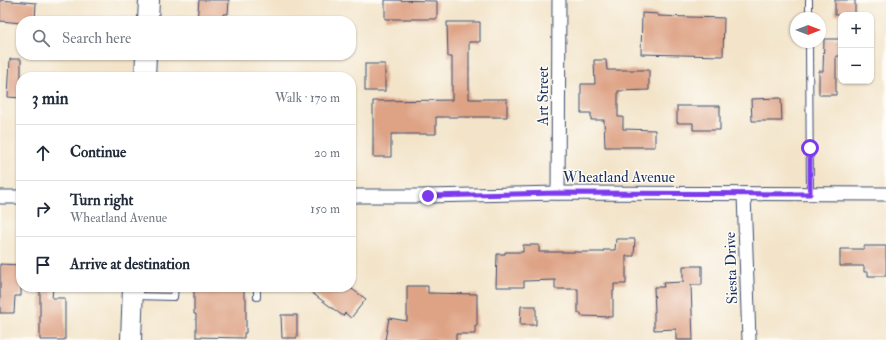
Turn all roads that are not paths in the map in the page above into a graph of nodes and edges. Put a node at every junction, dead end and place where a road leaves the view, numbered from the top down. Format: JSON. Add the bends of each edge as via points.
{"nodes":[{"id":1,"x":150,"y":0,"type":"edge"},
{"id":2,"x":559,"y":0,"type":"edge"},
{"id":3,"x":809,"y":0,"type":"edge"},
{"id":4,"x":809,"y":12,"type":"edge"},
{"id":5,"x":148,"y":16,"type":"edge"},
{"id":6,"x":809,"y":48,"type":"edge"},
{"id":7,"x":146,"y":60,"type":"edge"},
{"id":8,"x":145,"y":72,"type":"edge"},
{"id":9,"x":558,"y":193,"type":"junction"},
{"id":10,"x":744,"y":194,"type":"junction"},
{"id":11,"x":810,"y":194,"type":"junction"},
{"id":12,"x":886,"y":194,"type":"edge"},
{"id":13,"x":356,"y":196,"type":"edge"},
{"id":14,"x":0,"y":197,"type":"edge"},
{"id":15,"x":16,"y":197,"type":"edge"},
{"id":16,"x":132,"y":292,"type":"edge"},
{"id":17,"x":142,"y":292,"type":"edge"},
{"id":18,"x":175,"y":292,"type":"edge"},
{"id":19,"x":258,"y":292,"type":"edge"},
{"id":20,"x":258,"y":297,"type":"dead end"},
{"id":21,"x":131,"y":340,"type":"edge"},
{"id":22,"x":749,"y":340,"type":"edge"}],
"edges":[{"from":1,"to":5,"type":"main road"},
{"from":2,"to":9,"type":"street","name":"Art Street"},
{"from":3,"to":4,"type":"lane"},
{"from":6,"to":11,"type":"lane"},
{"from":7,"to":8,"type":"main road"},
{"from":9,"to":10,"type":"street","name":"Wheatland Avenue"},
{"from":9,"to":13,"type":"street","name":"Wheatland Avenue"},
{"from":10,"to":11,"type":"street","name":"Wheatland Avenue"},
{"from":10,"to":22,"type":"street","name":"Siesta Drive"},
{"from":11,"to":12,"type":"street","name":"Wheatland Avenue"},
{"from":14,"to":15,"type":"street"},
{"from":16,"to":21,"type":"main road"},
{"from":17,"to":18,"type":"lane","via":[[174,298]]},
{"from":19,"to":20,"type":"lane"}]}
